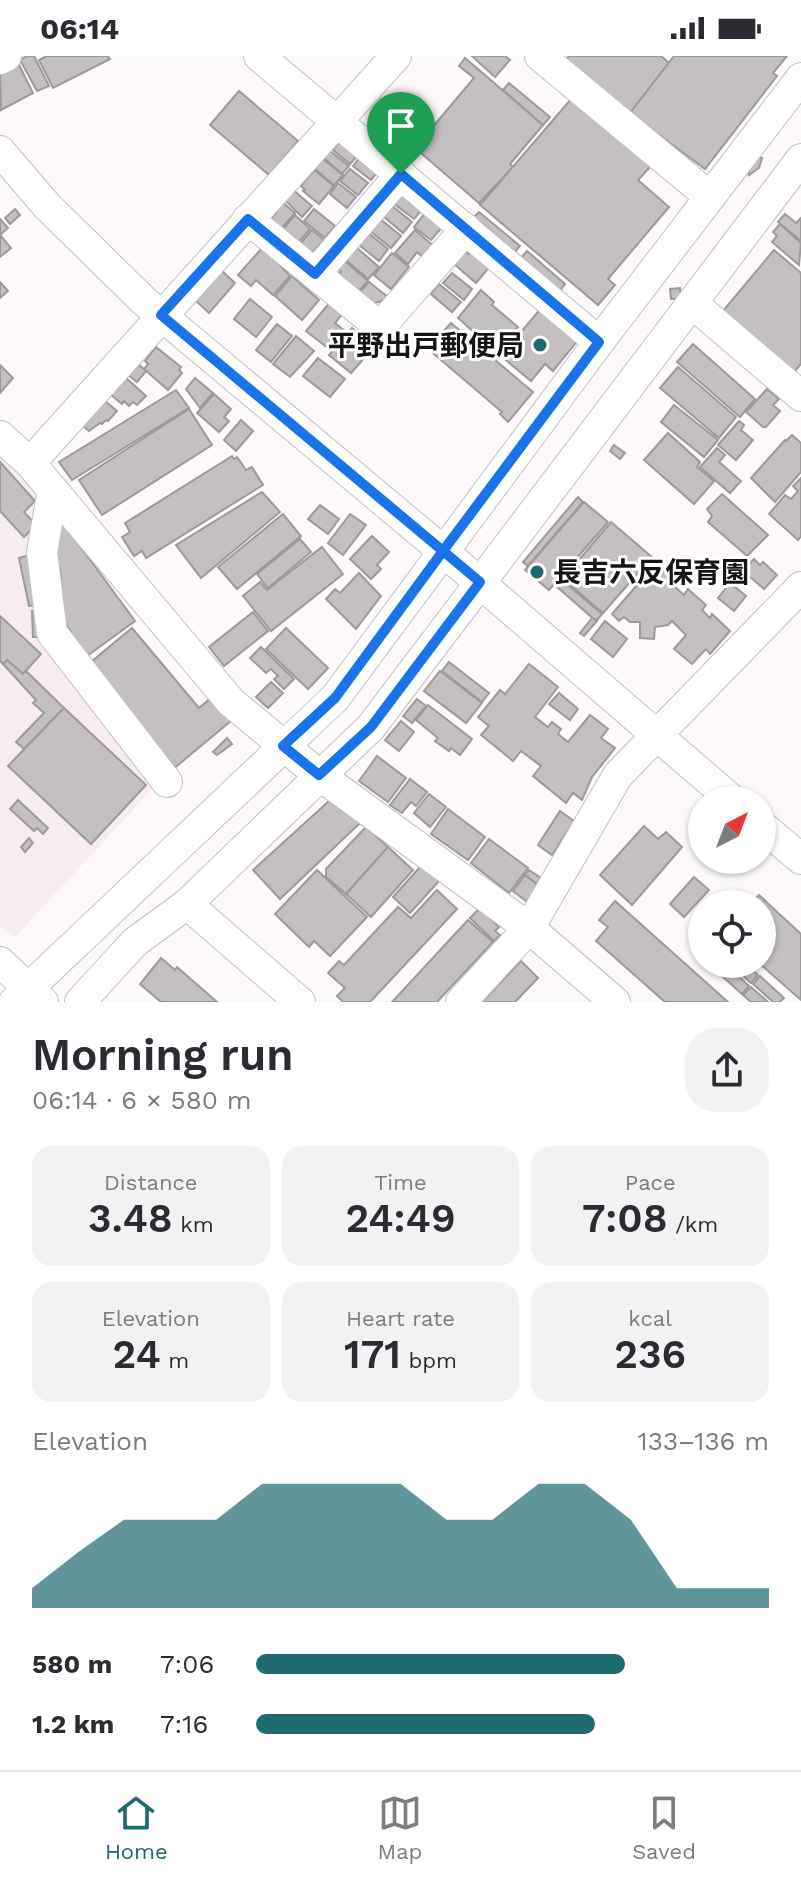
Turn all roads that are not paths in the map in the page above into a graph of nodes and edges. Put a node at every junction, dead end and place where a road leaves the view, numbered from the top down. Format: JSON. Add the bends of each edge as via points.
{"nodes":[{"id":1,"x":6,"y":56,"type":"edge"},
{"id":2,"x":259,"y":56,"type":"edge"},
{"id":3,"x":396,"y":56,"type":"edge"},
{"id":4,"x":540,"y":56,"type":"edge"},
{"id":5,"x":0,"y":59,"type":"edge"},
{"id":6,"x":801,"y":78,"type":"edge"},
{"id":7,"x":338,"y":120,"type":"junction"},
{"id":8,"x":0,"y":151,"type":"edge"},
{"id":9,"x":801,"y":159,"type":"edge"},
{"id":10,"x":401,"y":174,"type":"junction"},
{"id":11,"x":710,"y":197,"type":"junction"},
{"id":12,"x":248,"y":219,"type":"junction"},
{"id":13,"x":466,"y":229,"type":"junction"},
{"id":14,"x":315,"y":274,"type":"junction"},
{"id":15,"x":692,"y":303,"type":"junction"},
{"id":16,"x":161,"y":315,"type":"junction"},
{"id":17,"x":599,"y":342,"type":"junction"},
{"id":18,"x":801,"y":396,"type":"edge"},
{"id":19,"x":0,"y":436,"type":"edge"},
{"id":20,"x":30,"y":463,"type":"junction"},
{"id":21,"x":53,"y":490,"type":"junction"},
{"id":22,"x":443,"y":551,"type":"junction"},
{"id":23,"x":480,"y":582,"type":"junction"},
{"id":24,"x":801,"y":587,"type":"edge"},
{"id":25,"x":657,"y":736,"type":"junction"},
{"id":26,"x":283,"y":746,"type":"junction"},
{"id":27,"x":319,"y":775,"type":"junction"},
{"id":28,"x":167,"y":782,"type":"dead end"},
{"id":29,"x":716,"y":786,"type":"edge"},
{"id":30,"x":776,"y":838,"type":"edge"},
{"id":31,"x":801,"y":859,"type":"edge"},
{"id":32,"x":187,"y":904,"type":"junction"},
{"id":33,"x":529,"y":928,"type":"junction"},
{"id":34,"x":0,"y":962,"type":"edge"},
{"id":35,"x":28,"y":998,"type":"edge"},
{"id":36,"x":80,"y":1002,"type":"edge"},
{"id":37,"x":300,"y":1002,"type":"edge"},
{"id":38,"x":461,"y":1002,"type":"edge"},
{"id":39,"x":615,"y":1002,"type":"edge"}],
"edges":[{"from":1,"to":5,"type":"street"},
{"from":2,"to":7,"type":"street"},
{"from":3,"to":7,"type":"street"},
{"from":4,"to":11,"type":"street"},
{"from":6,"to":11,"type":"street"},
{"from":7,"to":10,"type":"street"},
{"from":7,"to":12,"type":"street"},
{"from":8,"to":16,"type":"street","via":[[47,206]]},
{"from":9,"to":15,"type":"street"},
{"from":10,"to":13,"type":"street"},
{"from":10,"to":14,"type":"street"},
{"from":11,"to":17,"type":"street"},
{"from":12,"to":14,"type":"street"},
{"from":12,"to":16,"type":"street"},
{"from":13,"to":14,"type":"street","via":[[380,327]]},
{"from":13,"to":17,"type":"street"},
{"from":15,"to":18,"type":"street"},
{"from":15,"to":23,"type":"street"},
{"from":16,"to":20,"type":"street"},
{"from":16,"to":22,"type":"street"},
{"from":17,"to":22,"type":"street"},
{"from":19,"to":20,"type":"street"},
{"from":20,"to":21,"type":"street"},
{"from":21,"to":26,"type":"street","via":[[231,702]]},
{"from":21,"to":28,"type":"street","via":[[42,552],[52,633]]},
{"from":22,"to":23,"type":"street"},
{"from":22,"to":26,"type":"street","via":[[335,698]]},
{"from":23,"to":25,"type":"street"},
{"from":23,"to":27,"type":"street","via":[[371,727]]},
{"from":24,"to":25,"type":"street"},
{"from":25,"to":29,"type":"street"},
{"from":25,"to":33,"type":"street","via":[[618,775]]},
{"from":26,"to":27,"type":"street"},
{"from":26,"to":35,"type":"street"},
{"from":27,"to":32,"type":"street"},
{"from":27,"to":33,"type":"street"},
{"from":30,"to":31,"type":"street"},
{"from":32,"to":36,"type":"street","via":[[135,942]]},
{"from":32,"to":37,"type":"street"},
{"from":33,"to":38,"type":"street"},
{"from":33,"to":39,"type":"street"},
{"from":34,"to":35,"type":"street"}]}
